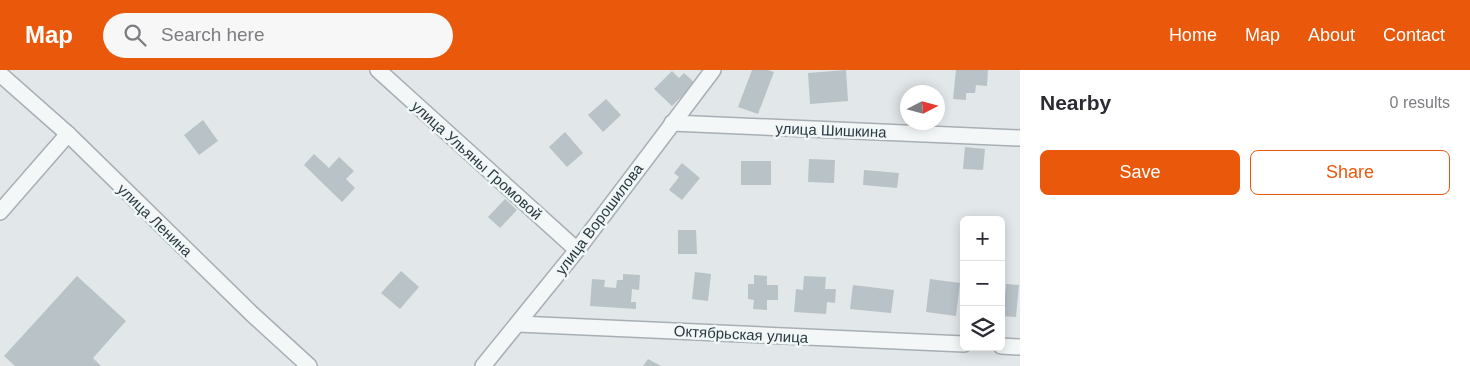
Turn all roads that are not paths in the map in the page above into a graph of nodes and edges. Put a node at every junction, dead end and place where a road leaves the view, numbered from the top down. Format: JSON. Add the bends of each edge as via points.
{"nodes":[{"id":1,"x":378,"y":70,"type":"edge"},
{"id":2,"x":713,"y":70,"type":"edge"},
{"id":3,"x":0,"y":74,"type":"edge"},
{"id":4,"x":672,"y":123,"type":"junction"},
{"id":5,"x":68,"y":134,"type":"junction"},
{"id":6,"x":1020,"y":138,"type":"edge"},
{"id":7,"x":0,"y":212,"type":"edge"},
{"id":8,"x":577,"y":250,"type":"junction"},
{"id":9,"x":518,"y":324,"type":"junction"},
{"id":10,"x":960,"y":344,"type":"edge"},
{"id":11,"x":1005,"y":346,"type":"edge"},
{"id":12,"x":1020,"y":347,"type":"edge"},
{"id":13,"x":309,"y":366,"type":"edge"},
{"id":14,"x":483,"y":366,"type":"edge"}],
"edges":[{"from":1,"to":8,"type":"street","name":"улица Ульяны Громовой"},
{"from":2,"to":4,"type":"street","name":"улица Ворошилова"},
{"from":3,"to":5,"type":"street","name":"улица Ленина"},
{"from":4,"to":6,"type":"street","name":"улица Шишкина"},
{"from":4,"to":8,"type":"street","name":"улица Ворошилова"},
{"from":5,"to":7,"type":"street"},
{"from":5,"to":13,"type":"street","name":"улица Ленина"},
{"from":8,"to":9,"type":"street","name":"улица Ворошилова"},
{"from":9,"to":10,"type":"street","name":"Октябрьская улица"},
{"from":9,"to":14,"type":"street","name":"улица Ворошилова"},
{"from":11,"to":12,"type":"street"}]}
